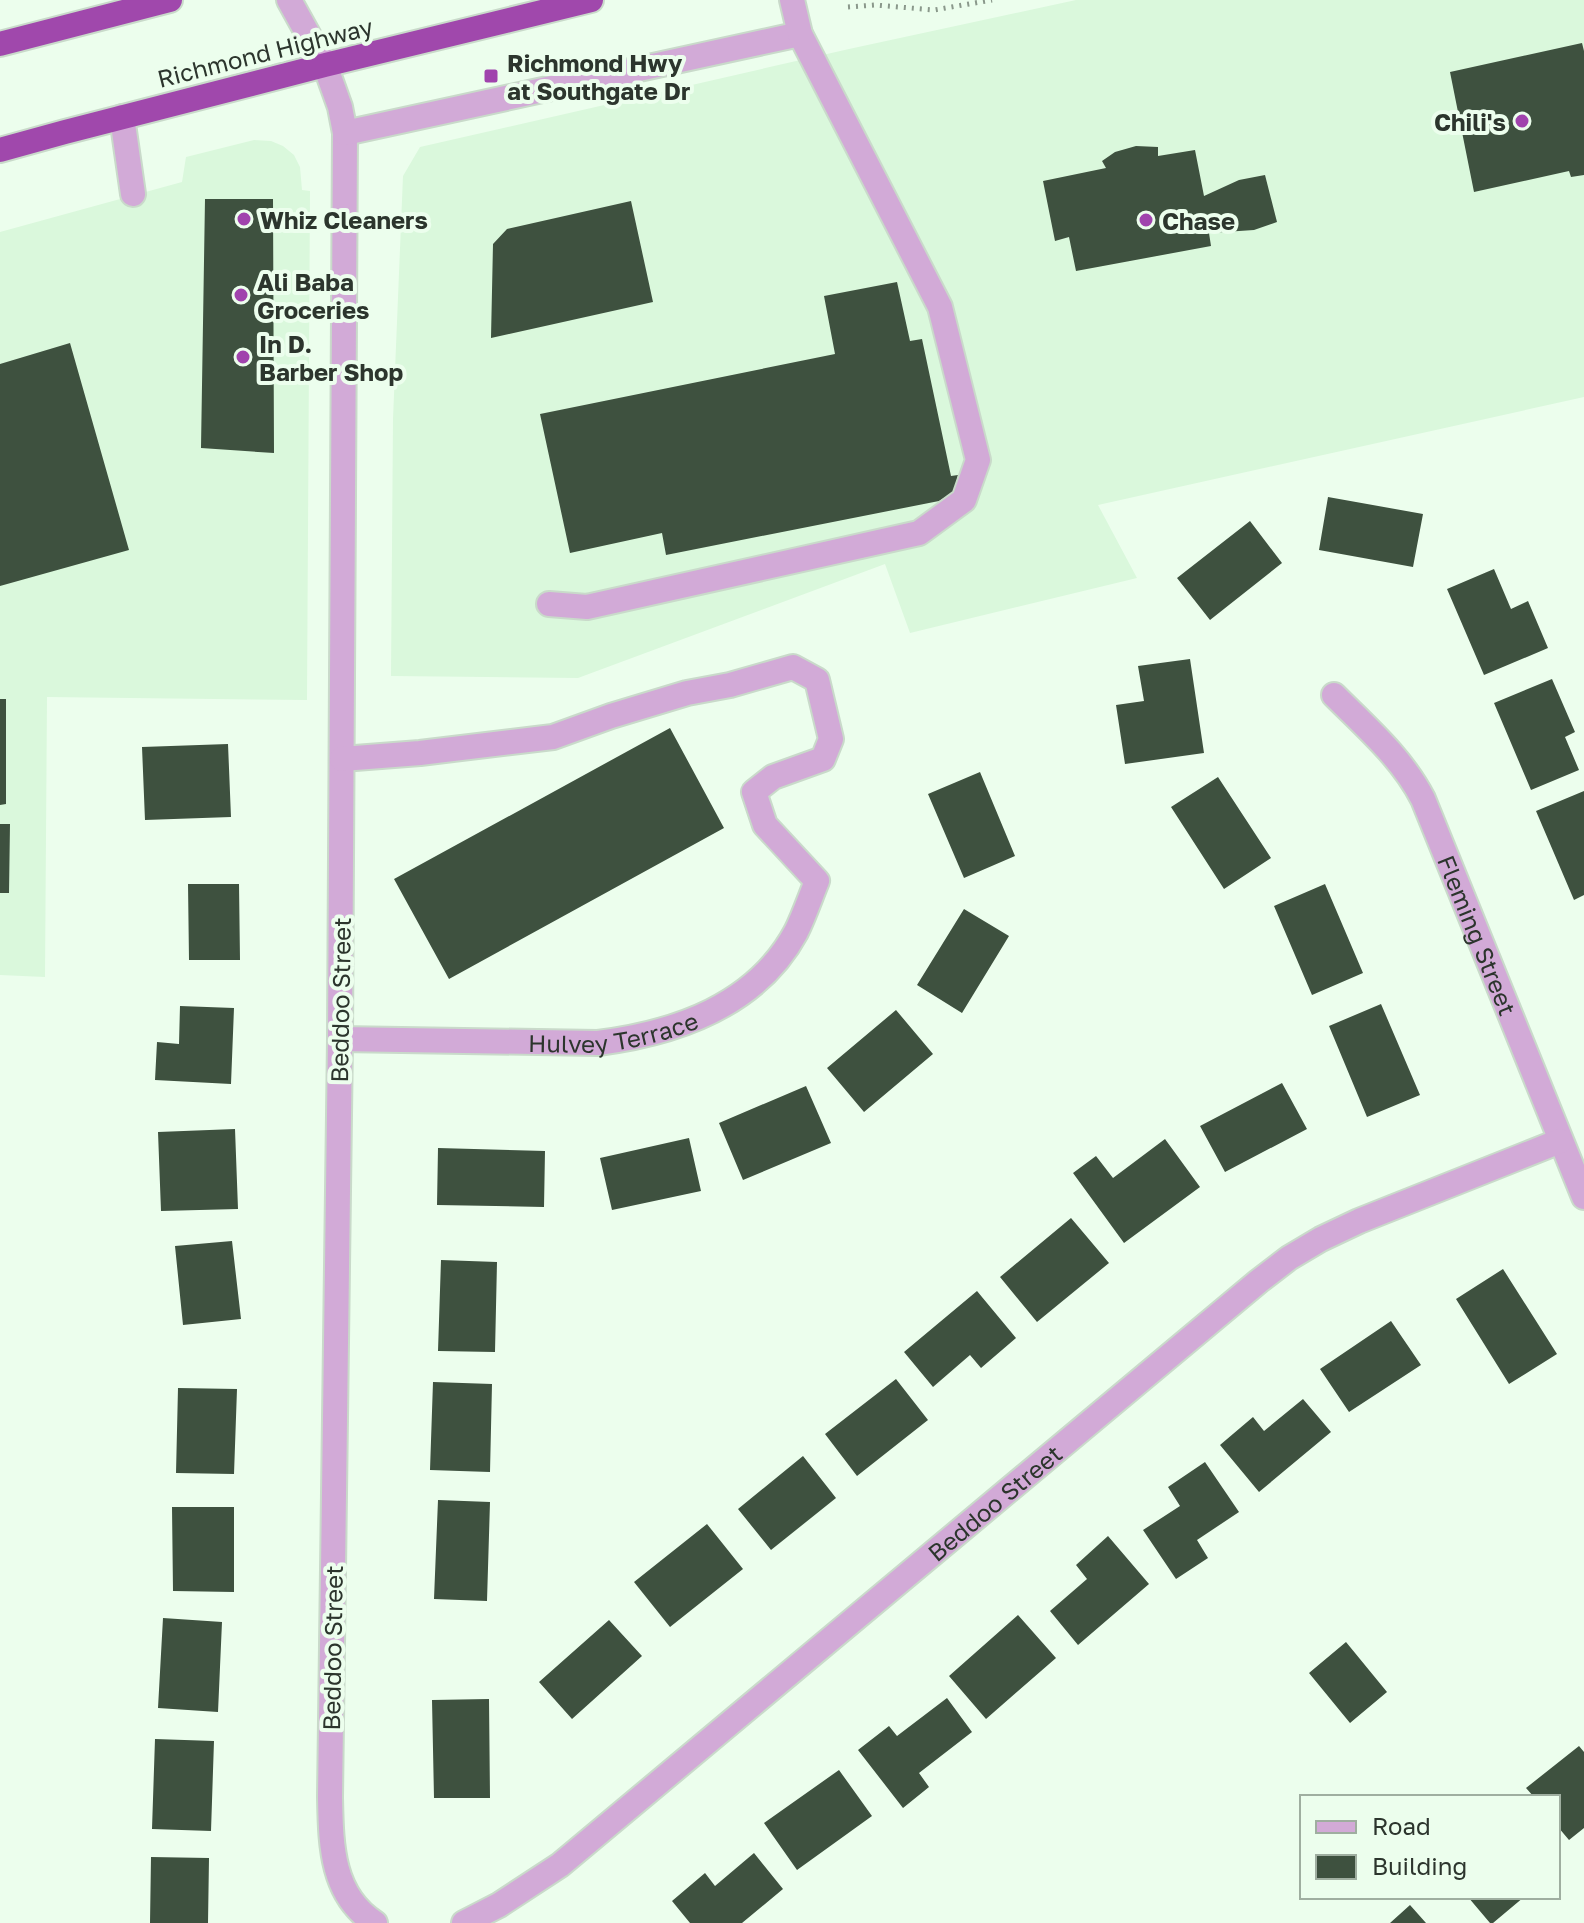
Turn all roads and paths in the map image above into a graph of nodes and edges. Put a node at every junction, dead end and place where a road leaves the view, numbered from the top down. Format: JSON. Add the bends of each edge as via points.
{"nodes":[{"id":1,"x":170,"y":0,"type":"edge"},
{"id":2,"x":289,"y":0,"type":"edge"},
{"id":3,"x":591,"y":0,"type":"edge"},
{"id":4,"x":792,"y":0,"type":"edge"},
{"id":5,"x":992,"y":0,"type":"edge"},
{"id":6,"x":848,"y":7,"type":"dead end"},
{"id":7,"x":800,"y":34,"type":"junction"},
{"id":8,"x":0,"y":44,"type":"edge"},
{"id":9,"x":325,"y":65,"type":"junction"},
{"id":10,"x":122,"y":117,"type":"junction"},
{"id":11,"x":345,"y":133,"type":"junction"},
{"id":12,"x":0,"y":150,"type":"edge"},
{"id":13,"x":133,"y":194,"type":"dead end"},
{"id":14,"x":549,"y":604,"type":"dead end"},
{"id":15,"x":1334,"y":695,"type":"dead end"},
{"id":16,"x":342,"y":759,"type":"junction"},
{"id":17,"x":340,"y":1039,"type":"junction"},
{"id":18,"x":1560,"y":1141,"type":"junction"},
{"id":19,"x":1584,"y":1197,"type":"edge"},
{"id":20,"x":375,"y":1923,"type":"edge"},
{"id":21,"x":464,"y":1923,"type":"edge"}],
"edges":[{"from":1,"to":8,"type":"highway"},
{"from":2,"to":9,"type":"street","name":"Beddoo Street"},
{"from":3,"to":9,"type":"highway","name":"Richmond Highway"},
{"from":4,"to":7,"type":"street"},
{"from":5,"to":6,"type":"path","via":[[934,10]]},
{"from":7,"to":11,"type":"street"},
{"from":7,"to":14,"type":"street","via":[[940,307],[978,460],[964,500],[919,533],[587,607]]},
{"from":9,"to":10,"type":"highway","name":"Richmond Highway"},
{"from":9,"to":11,"type":"street","name":"Beddoo Street"},
{"from":10,"to":12,"type":"highway","name":"Richmond Highway"},
{"from":10,"to":13,"type":"street"},
{"from":11,"to":16,"type":"street","name":"Beddoo Street"},
{"from":15,"to":18,"type":"street","name":"Fleming Street","via":[[1397,758],[1423,799]]},
{"from":16,"to":17,"type":"street","name":"Beddoo Street"},
{"from":16,"to":17,"type":"street","name":"Hulvey Terrace","via":[[553,737],[687,693],[793,667],[817,680],[831,739],[823,759],[773,777],[754,792],[765,825],[817,881],[796,932],[770,970],[742,994],[680,1026],[598,1043]]},
{"from":17,"to":20,"type":"street","name":"Beddoo Street","via":[[331,1845],[342,1887]]},
{"from":18,"to":19,"type":"street","name":"Fleming Street"},
{"from":18,"to":21,"type":"street","name":"Beddoo Street","via":[[1359,1221],[1289,1258],[560,1865]]}]}
